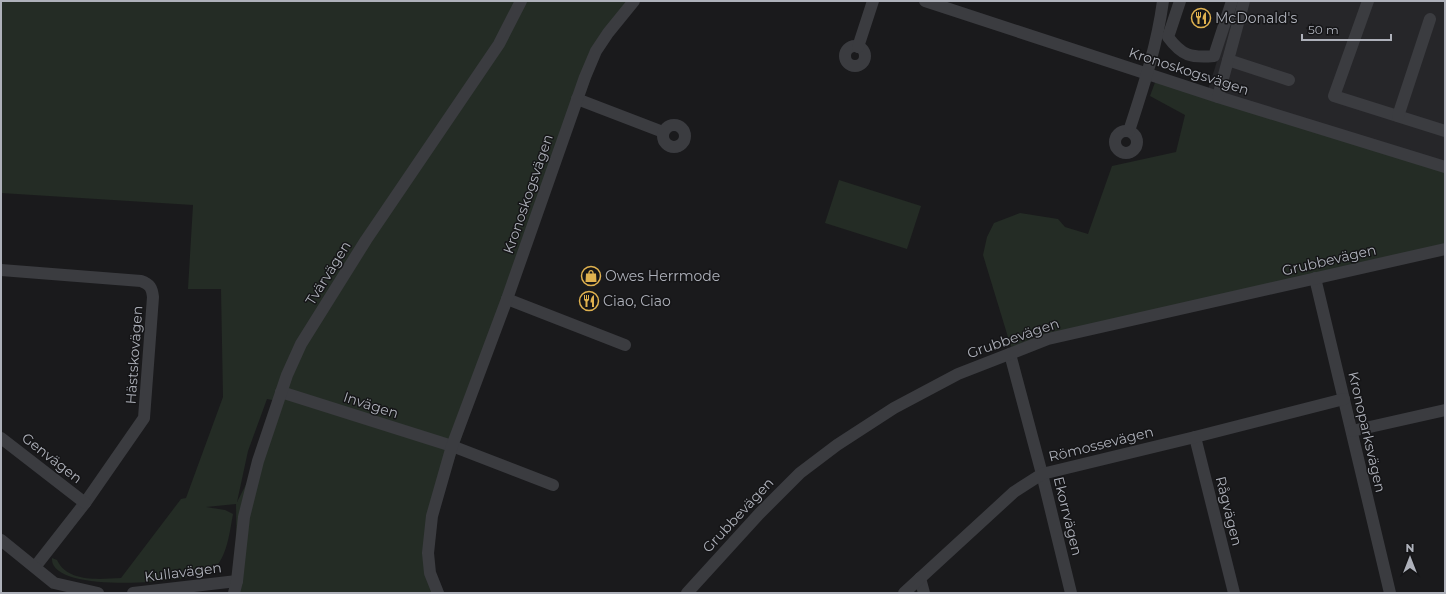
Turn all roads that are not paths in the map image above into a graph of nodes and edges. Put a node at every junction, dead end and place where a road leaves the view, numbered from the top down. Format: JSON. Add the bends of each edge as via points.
{"nodes":[{"id":1,"x":521,"y":1,"type":"edge"},
{"id":2,"x":634,"y":1,"type":"edge"},
{"id":3,"x":873,"y":1,"type":"edge"},
{"id":4,"x":924,"y":1,"type":"edge"},
{"id":5,"x":1163,"y":1,"type":"edge"},
{"id":6,"x":1180,"y":1,"type":"edge"},
{"id":7,"x":1232,"y":1,"type":"edge"},
{"id":8,"x":1244,"y":1,"type":"edge"},
{"id":9,"x":1368,"y":1,"type":"edge"},
{"id":10,"x":1430,"y":19,"type":"dead end"},
{"id":11,"x":858,"y":46,"type":"dead end"},
{"id":12,"x":1228,"y":60,"type":"junction"},
{"id":13,"x":1148,"y":74,"type":"junction"},
{"id":14,"x":1289,"y":80,"type":"dead end"},
{"id":15,"x":1218,"y":97,"type":"junction"},
{"id":16,"x":577,"y":99,"type":"junction"},
{"id":17,"x":1398,"y":116,"type":"junction"},
{"id":18,"x":1129,"y":131,"type":"dead end"},
{"id":19,"x":1445,"y":131,"type":"edge"},
{"id":20,"x":663,"y":132,"type":"dead end"},
{"id":21,"x":1445,"y":167,"type":"edge"},
{"id":22,"x":1445,"y":249,"type":"edge"},
{"id":23,"x":1,"y":270,"type":"edge"},
{"id":24,"x":1315,"y":278,"type":"junction"},
{"id":25,"x":507,"y":299,"type":"junction"},
{"id":26,"x":625,"y":345,"type":"dead end"},
{"id":27,"x":1010,"y":354,"type":"junction"},
{"id":28,"x":282,"y":392,"type":"junction"},
{"id":29,"x":1344,"y":399,"type":"junction"},
{"id":30,"x":1445,"y":410,"type":"edge"},
{"id":31,"x":1352,"y":431,"type":"junction"},
{"id":32,"x":1195,"y":437,"type":"junction"},
{"id":33,"x":1,"y":438,"type":"edge"},
{"id":34,"x":452,"y":446,"type":"junction"},
{"id":35,"x":1042,"y":474,"type":"junction"},
{"id":36,"x":553,"y":485,"type":"dead end"},
{"id":37,"x":85,"y":503,"type":"junction"},
{"id":38,"x":1,"y":540,"type":"edge"},
{"id":39,"x":35,"y":567,"type":"junction"},
{"id":40,"x":920,"y":578,"type":"junction"},
{"id":41,"x":237,"y":581,"type":"junction"},
{"id":42,"x":98,"y":593,"type":"edge"},
{"id":43,"x":133,"y":593,"type":"edge"},
{"id":44,"x":234,"y":593,"type":"edge"},
{"id":45,"x":438,"y":593,"type":"edge"},
{"id":46,"x":687,"y":593,"type":"edge"},
{"id":47,"x":904,"y":593,"type":"edge"},
{"id":48,"x":924,"y":593,"type":"edge"},
{"id":49,"x":1071,"y":593,"type":"edge"},
{"id":50,"x":1234,"y":593,"type":"edge"},
{"id":51,"x":1390,"y":593,"type":"edge"}],
"edges":[{"from":1,"to":28,"type":"street","name":"Tvärvägen","via":[[499,44],[334,290],[301,344]]},
{"from":2,"to":16,"type":"street","name":"Kronoskogsvägen","via":[[596,51]]},
{"from":3,"to":11,"type":"street"},
{"from":4,"to":13,"type":"street","name":"Kronoskogsvägen"},
{"from":5,"to":13,"type":"street","via":[[1159,31]]},
{"from":6,"to":7,"type":"street","via":[[1168,37],[1176,48],[1189,55],[1201,57],[1214,56]]},
{"from":8,"to":12,"type":"street"},
{"from":9,"to":17,"type":"street","via":[[1334,96]]},
{"from":10,"to":17,"type":"street"},
{"from":12,"to":14,"type":"street"},
{"from":12,"to":15,"type":"street"},
{"from":13,"to":15,"type":"street","name":"Kronoskogsvägen"},
{"from":13,"to":18,"type":"street"},
{"from":15,"to":21,"type":"street","name":"Kronoskogsvägen"},
{"from":16,"to":20,"type":"street"},
{"from":16,"to":25,"type":"street","name":"Kronoskogsvägen"},
{"from":17,"to":19,"type":"street"},
{"from":22,"to":24,"type":"street","name":"Grubbevägen"},
{"from":23,"to":37,"type":"street","name":"Hästskovägen","via":[[141,281],[151,287],[153,297],[144,418]]},
{"from":24,"to":27,"type":"street","name":"Grubbevägen","via":[[1048,339]]},
{"from":24,"to":29,"type":"street","name":"Kronoparksvägen"},
{"from":25,"to":26,"type":"street"},
{"from":25,"to":34,"type":"street","name":"Kronoskogsvägen"},
{"from":27,"to":35,"type":"street","name":"Ekorrvägen"},
{"from":27,"to":46,"type":"street","name":"Grubbevägen","via":[[958,374],[894,408],[837,445],[800,473]]},
{"from":28,"to":34,"type":"street","name":"Invägen"},
{"from":28,"to":41,"type":"street","name":"Tvärvägen","via":[[258,461],[244,517]]},
{"from":29,"to":31,"type":"street","name":"Kronoparksvägen"},
{"from":29,"to":32,"type":"street","name":"Römossevägen"},
{"from":30,"to":31,"type":"street"},
{"from":31,"to":51,"type":"street","name":"Kronoparksvägen"},
{"from":32,"to":35,"type":"street","name":"Römossevägen"},
{"from":32,"to":50,"type":"street","name":"Rågvägen"},
{"from":33,"to":37,"type":"street","name":"Genvägen"},
{"from":34,"to":36,"type":"street"},
{"from":34,"to":45,"type":"street","name":"Kronoskogsvägen","via":[[432,516],[429,536],[430,573]]},
{"from":35,"to":40,"type":"street","name":"Römossevägen","via":[[1014,492]]},
{"from":35,"to":49,"type":"street","name":"Ekorrvägen"},
{"from":37,"to":39,"type":"street","name":"Hästskovägen"},
{"from":38,"to":39,"type":"street"},
{"from":39,"to":42,"type":"street","via":[[54,583]]},
{"from":40,"to":47,"type":"street","name":"Römossevägen"},
{"from":40,"to":48,"type":"street"},
{"from":41,"to":43,"type":"street","name":"Kullavägen"},
{"from":41,"to":44,"type":"street","name":"Tvärvägen"}]}
